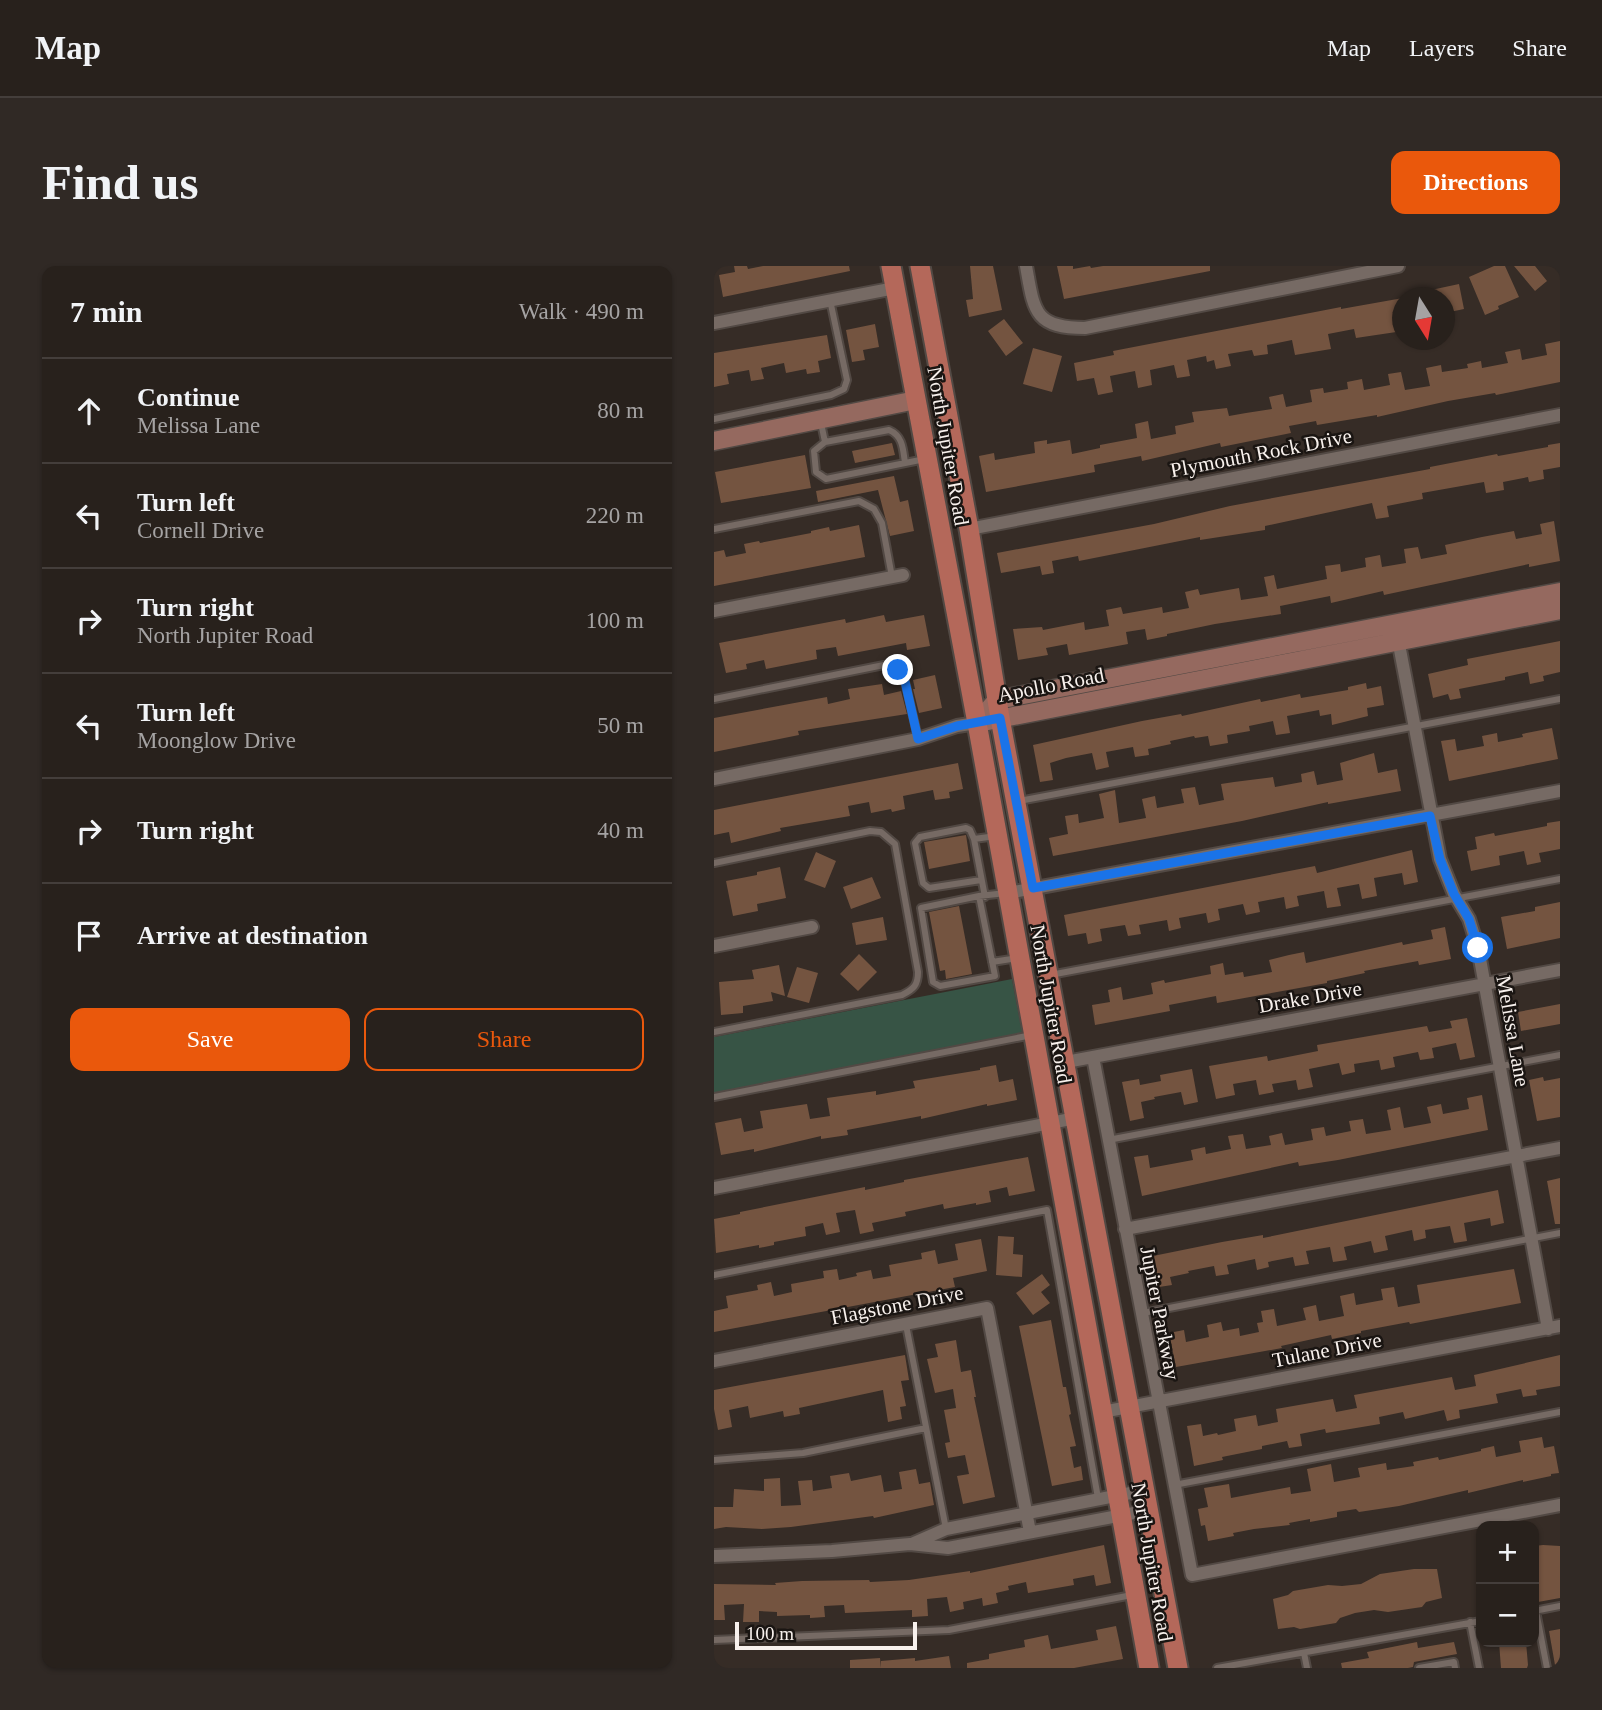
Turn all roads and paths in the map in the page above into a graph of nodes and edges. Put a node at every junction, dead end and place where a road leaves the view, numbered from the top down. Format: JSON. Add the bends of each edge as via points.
{"nodes":[{"id":1,"x":891,"y":266,"type":"edge"},
{"id":2,"x":920,"y":266,"type":"edge"},
{"id":3,"x":1026,"y":266,"type":"edge"},
{"id":4,"x":1398,"y":266,"type":"edge"},
{"id":5,"x":895,"y":288,"type":"junction"},
{"id":6,"x":926,"y":298,"type":"junction"},
{"id":7,"x":830,"y":300,"type":"junction"},
{"id":8,"x":714,"y":323,"type":"edge"},
{"id":9,"x":916,"y":400,"type":"junction"},
{"id":10,"x":1560,"y":415,"type":"edge"},
{"id":11,"x":714,"y":419,"type":"edge"},
{"id":12,"x":820,"y":420,"type":"junction"},
{"id":13,"x":714,"y":441,"type":"edge"},
{"id":14,"x":825,"y":442,"type":"junction"},
{"id":15,"x":927,"y":459,"type":"junction"},
{"id":16,"x":905,"y":463,"type":"junction"},
{"id":17,"x":962,"y":491,"type":"junction"},
{"id":18,"x":714,"y":529,"type":"edge"},
{"id":19,"x":969,"y":529,"type":"junction"},
{"id":20,"x":898,"y":576,"type":"joint"},
{"id":21,"x":1560,"y":592,"type":"edge"},
{"id":22,"x":1560,"y":610,"type":"edge"},
{"id":23,"x":714,"y":611,"type":"edge"},
{"id":24,"x":1397,"y":632,"type":"junction"},
{"id":25,"x":714,"y":699,"type":"edge"},
{"id":26,"x":1560,"y":699,"type":"edge"},
{"id":27,"x":998,"y":709,"type":"junction"},
{"id":28,"x":977,"y":723,"type":"junction"},
{"id":29,"x":1414,"y":726,"type":"junction"},
{"id":30,"x":918,"y":739,"type":"junction"},
{"id":31,"x":714,"y":779,"type":"edge"},
{"id":32,"x":1560,"y":791,"type":"edge"},
{"id":33,"x":1017,"y":801,"type":"junction"},
{"id":34,"x":1430,"y":816,"type":"junction"},
{"id":35,"x":998,"y":835,"type":"junction"},
{"id":36,"x":974,"y":839,"type":"junction"},
{"id":37,"x":714,"y":863,"type":"edge"},
{"id":38,"x":1560,"y":879,"type":"edge"},
{"id":39,"x":981,"y":880,"type":"junction"},
{"id":40,"x":1033,"y":888,"type":"junction"},
{"id":41,"x":1008,"y":893,"type":"junction"},
{"id":42,"x":982,"y":896,"type":"junction"},
{"id":43,"x":1456,"y":898,"type":"junction"},
{"id":44,"x":812,"y":927,"type":"dead end"},
{"id":45,"x":714,"y":946,"type":"edge"},
{"id":46,"x":1019,"y":957,"type":"junction"},
{"id":47,"x":992,"y":962,"type":"junction"},
{"id":48,"x":1560,"y":970,"type":"edge"},
{"id":49,"x":1050,"y":975,"type":"junction"},
{"id":50,"x":1485,"y":984,"type":"junction"},
{"id":51,"x":1028,"y":1003,"type":"junction"},
{"id":52,"x":714,"y":1032,"type":"edge"},
{"id":53,"x":1033,"y":1034,"type":"junction"},
{"id":54,"x":1560,"y":1055,"type":"edge"},
{"id":55,"x":1093,"y":1057,"type":"junction"},
{"id":56,"x":1066,"y":1062,"type":"junction"},
{"id":57,"x":1500,"y":1066,"type":"junction"},
{"id":58,"x":714,"y":1097,"type":"edge"},
{"id":59,"x":1076,"y":1118,"type":"junction"},
{"id":60,"x":1050,"y":1122,"type":"junction"},
{"id":61,"x":1108,"y":1140,"type":"junction"},
{"id":62,"x":1560,"y":1148,"type":"edge"},
{"id":63,"x":1516,"y":1156,"type":"junction"},
{"id":64,"x":714,"y":1188,"type":"edge"},
{"id":65,"x":1056,"y":1208,"type":"junction"},
{"id":66,"x":1125,"y":1229,"type":"junction"},
{"id":67,"x":1560,"y":1233,"type":"edge"},
{"id":68,"x":1531,"y":1238,"type":"junction"},
{"id":69,"x":714,"y":1275,"type":"edge"},
{"id":70,"x":1141,"y":1313,"type":"junction"},
{"id":71,"x":905,"y":1323,"type":"junction"},
{"id":72,"x":1554,"y":1327,"type":"edge"},
{"id":73,"x":714,"y":1361,"type":"edge"},
{"id":74,"x":1157,"y":1401,"type":"junction"},
{"id":75,"x":1130,"y":1407,"type":"junction"},
{"id":76,"x":1102,"y":1412,"type":"junction"},
{"id":77,"x":1560,"y":1412,"type":"edge"},
{"id":78,"x":926,"y":1428,"type":"junction"},
{"id":79,"x":714,"y":1460,"type":"edge"},
{"id":80,"x":1174,"y":1485,"type":"junction"},
{"id":81,"x":1108,"y":1497,"type":"junction"},
{"id":82,"x":1148,"y":1500,"type":"junction"},
{"id":83,"x":1560,"y":1505,"type":"edge"},
{"id":84,"x":1026,"y":1512,"type":"junction"},
{"id":85,"x":1121,"y":1515,"type":"junction"},
{"id":86,"x":946,"y":1529,"type":"junction"},
{"id":87,"x":1030,"y":1532,"type":"junction"},
{"id":88,"x":910,"y":1544,"type":"junction"},
{"id":89,"x":714,"y":1556,"type":"edge"},
{"id":90,"x":1134,"y":1595,"type":"junction"},
{"id":91,"x":1560,"y":1606,"type":"edge"},
{"id":92,"x":1539,"y":1610,"type":"edge"},
{"id":93,"x":1476,"y":1621,"type":"edge"},
{"id":94,"x":1470,"y":1622,"type":"junction"},
{"id":95,"x":1539,"y":1630,"type":"edge"},
{"id":96,"x":714,"y":1640,"type":"edge"},
{"id":97,"x":1304,"y":1653,"type":"junction"},
{"id":98,"x":1149,"y":1668,"type":"edge"},
{"id":99,"x":1178,"y":1668,"type":"edge"},
{"id":100,"x":1217,"y":1668,"type":"edge"},
{"id":101,"x":1307,"y":1668,"type":"edge"},
{"id":102,"x":1419,"y":1668,"type":"edge"},
{"id":103,"x":1455,"y":1668,"type":"edge"},
{"id":104,"x":1479,"y":1668,"type":"edge"},
{"id":105,"x":1547,"y":1668,"type":"edge"}],
"edges":[{"from":1,"to":5,"type":"main road","name":"North Jupiter Road"},
{"from":2,"to":6,"type":"main road","name":"North Jupiter Road"},
{"from":3,"to":4,"type":"street","via":[[1036,310],[1050,324],[1062,328],[1085,328]]},
{"from":5,"to":7,"type":"street"},
{"from":5,"to":9,"type":"main road","name":"North Jupiter Road"},
{"from":6,"to":9,"type":"main road","via":[[921,334],[929,377],[925,392]]},
{"from":6,"to":17,"type":"main road","name":"North Jupiter Road"},
{"from":7,"to":8,"type":"street"},
{"from":7,"to":11,"type":"lane","via":[[847,380],[844,389]]},
{"from":9,"to":12,"type":"street"},
{"from":9,"to":15,"type":"main road","name":"North Jupiter Road"},
{"from":9,"to":17,"type":"main road","via":[[936,416],[947,475]]},
{"from":10,"to":19,"type":"street","name":"Plymouth Rock Drive"},
{"from":12,"to":13,"type":"street"},
{"from":12,"to":14,"type":"lane"},
{"from":14,"to":16,"type":"lane","via":[[888,430],[902,442]]},
{"from":14,"to":16,"type":"lane","via":[[814,451],[814,459],[816,472],[826,479]]},
{"from":15,"to":16,"type":"lane"},
{"from":15,"to":28,"type":"main road","name":"North Jupiter Road"},
{"from":17,"to":19,"type":"main road","name":"North Jupiter Road"},
{"from":18,"to":20,"type":"lane","via":[[859,500],[874,509],[882,523]]},
{"from":19,"to":27,"type":"main road","name":"North Jupiter Road"},
{"from":20,"to":23,"type":"street"},
{"from":21,"to":24,"type":"street","name":"Apollo Road"},
{"from":22,"to":24,"type":"street","name":"Apollo Road"},
{"from":24,"to":27,"type":"street","name":"Apollo Road"},
{"from":24,"to":29,"type":"street","name":"Melissa Lane"},
{"from":25,"to":30,"type":"lane","via":[[884,665],[904,677]]},
{"from":26,"to":29,"type":"lane"},
{"from":27,"to":28,"type":"street","name":"Apollo Road"},
{"from":27,"to":33,"type":"main road","name":"North Jupiter Road"},
{"from":28,"to":30,"type":"street"},
{"from":28,"to":35,"type":"main road","name":"North Jupiter Road"},
{"from":29,"to":33,"type":"lane"},
{"from":29,"to":34,"type":"street","name":"Melissa Lane"},
{"from":30,"to":31,"type":"street"},
{"from":32,"to":34,"type":"street"},
{"from":33,"to":40,"type":"main road","name":"North Jupiter Road"},
{"from":34,"to":40,"type":"street"},
{"from":34,"to":43,"type":"street","name":"Melissa Lane"},
{"from":35,"to":36,"type":"lane"},
{"from":35,"to":41,"type":"main road","name":"North Jupiter Road"},
{"from":36,"to":39,"type":"lane"},
{"from":36,"to":39,"type":"lane","via":[[966,828],[920,837],[915,843],[923,883],[929,888]]},
{"from":37,"to":52,"type":"lane","via":[[881,832],[895,844],[918,971],[914,989],[902,995]]},
{"from":38,"to":43,"type":"lane"},
{"from":39,"to":42,"type":"lane"},
{"from":40,"to":41,"type":"street"},
{"from":40,"to":49,"type":"main road","name":"North Jupiter Road"},
{"from":41,"to":42,"type":"lane"},
{"from":41,"to":46,"type":"main road","name":"North Jupiter Road"},
{"from":42,"to":47,"type":"lane"},
{"from":42,"to":47,"type":"lane","via":[[921,908],[933,982],[940,986],[995,976]]},
{"from":43,"to":49,"type":"lane"},
{"from":43,"to":50,"type":"street","name":"Melissa Lane","via":[[1469,919]]},
{"from":44,"to":45,"type":"street"},
{"from":46,"to":47,"type":"lane"},
{"from":46,"to":51,"type":"main road","name":"North Jupiter Road"},
{"from":48,"to":50,"type":"street","name":"Drake Drive"},
{"from":49,"to":56,"type":"main road","name":"North Jupiter Road"},
{"from":50,"to":55,"type":"street","name":"Drake Drive"},
{"from":50,"to":57,"type":"street","name":"Melissa Lane"},
{"from":51,"to":53,"type":"main road","name":"North Jupiter Road"},
{"from":51,"to":56,"type":"main road","via":[[1044,1023],[1056,1055]]},
{"from":53,"to":58,"type":"lane"},
{"from":53,"to":60,"type":"main road","name":"North Jupiter Road"},
{"from":54,"to":57,"type":"lane"},
{"from":55,"to":56,"type":"street","name":"Drake Drive"},
{"from":55,"to":61,"type":"street","name":"Jupiter Parkway"},
{"from":56,"to":59,"type":"main road","name":"North Jupiter Road"},
{"from":57,"to":61,"type":"lane"},
{"from":57,"to":63,"type":"street","name":"Melissa Lane"},
{"from":59,"to":60,"type":"street"},
{"from":59,"to":75,"type":"main road","name":"North Jupiter Road"},
{"from":60,"to":64,"type":"street"},
{"from":60,"to":65,"type":"main road","name":"North Jupiter Road"},
{"from":61,"to":66,"type":"street","name":"Jupiter Parkway"},
{"from":62,"to":63,"type":"street"},
{"from":63,"to":66,"type":"street"},
{"from":63,"to":68,"type":"street","name":"Melissa Lane"},
{"from":65,"to":69,"type":"lane"},
{"from":65,"to":76,"type":"main road","name":"North Jupiter Road"},
{"from":65,"to":81,"type":"lane"},
{"from":66,"to":70,"type":"street","name":"Jupiter Parkway"},
{"from":67,"to":68,"type":"lane"},
{"from":68,"to":70,"type":"lane"},
{"from":68,"to":72,"type":"street","name":"Melissa Lane"},
{"from":70,"to":74,"type":"street","name":"Jupiter Parkway"},
{"from":71,"to":73,"type":"street","name":"Flagstone Drive"},
{"from":71,"to":78,"type":"lane"},
{"from":71,"to":84,"type":"street","name":"Flagstone Drive","via":[[988,1308]]},
{"from":72,"to":74,"type":"street","name":"Tulane Drive"},
{"from":74,"to":75,"type":"street","name":"Tulane Drive"},
{"from":74,"to":80,"type":"street","name":"Jupiter Parkway"},
{"from":75,"to":76,"type":"street","name":"Tulane Drive"},
{"from":75,"to":82,"type":"main road","name":"North Jupiter Road"},
{"from":76,"to":81,"type":"main road","name":"North Jupiter Road"},
{"from":77,"to":80,"type":"lane"},
{"from":78,"to":79,"type":"lane","via":[[803,1452]]},
{"from":78,"to":86,"type":"lane"},
{"from":80,"to":83,"type":"street","name":"Jupiter Parkway","via":[[1192,1575]]},
{"from":81,"to":82,"type":"street"},
{"from":81,"to":84,"type":"street"},
{"from":81,"to":85,"type":"main road","name":"North Jupiter Road"},
{"from":82,"to":85,"type":"street"},
{"from":82,"to":99,"type":"main road","name":"North Jupiter Road"},
{"from":84,"to":86,"type":"street"},
{"from":84,"to":87,"type":"street","name":"Flagstone Drive"},
{"from":85,"to":87,"type":"street"},
{"from":85,"to":90,"type":"main road","name":"North Jupiter Road"},
{"from":86,"to":88,"type":"street"},
{"from":87,"to":88,"type":"street","via":[[947,1548]]},
{"from":88,"to":89,"type":"street"},
{"from":90,"to":96,"type":"lane","via":[[948,1630]]},
{"from":90,"to":98,"type":"main road","name":"North Jupiter Road"},
{"from":91,"to":92,"type":"lane"},
{"from":93,"to":94,"type":"lane"},
{"from":94,"to":97,"type":"lane"},
{"from":94,"to":104,"type":"lane"},
{"from":95,"to":105,"type":"lane"},
{"from":97,"to":100,"type":"lane"},
{"from":97,"to":101,"type":"lane"},
{"from":102,"to":103,"type":"lane","via":[[1454,1662]]}]}
